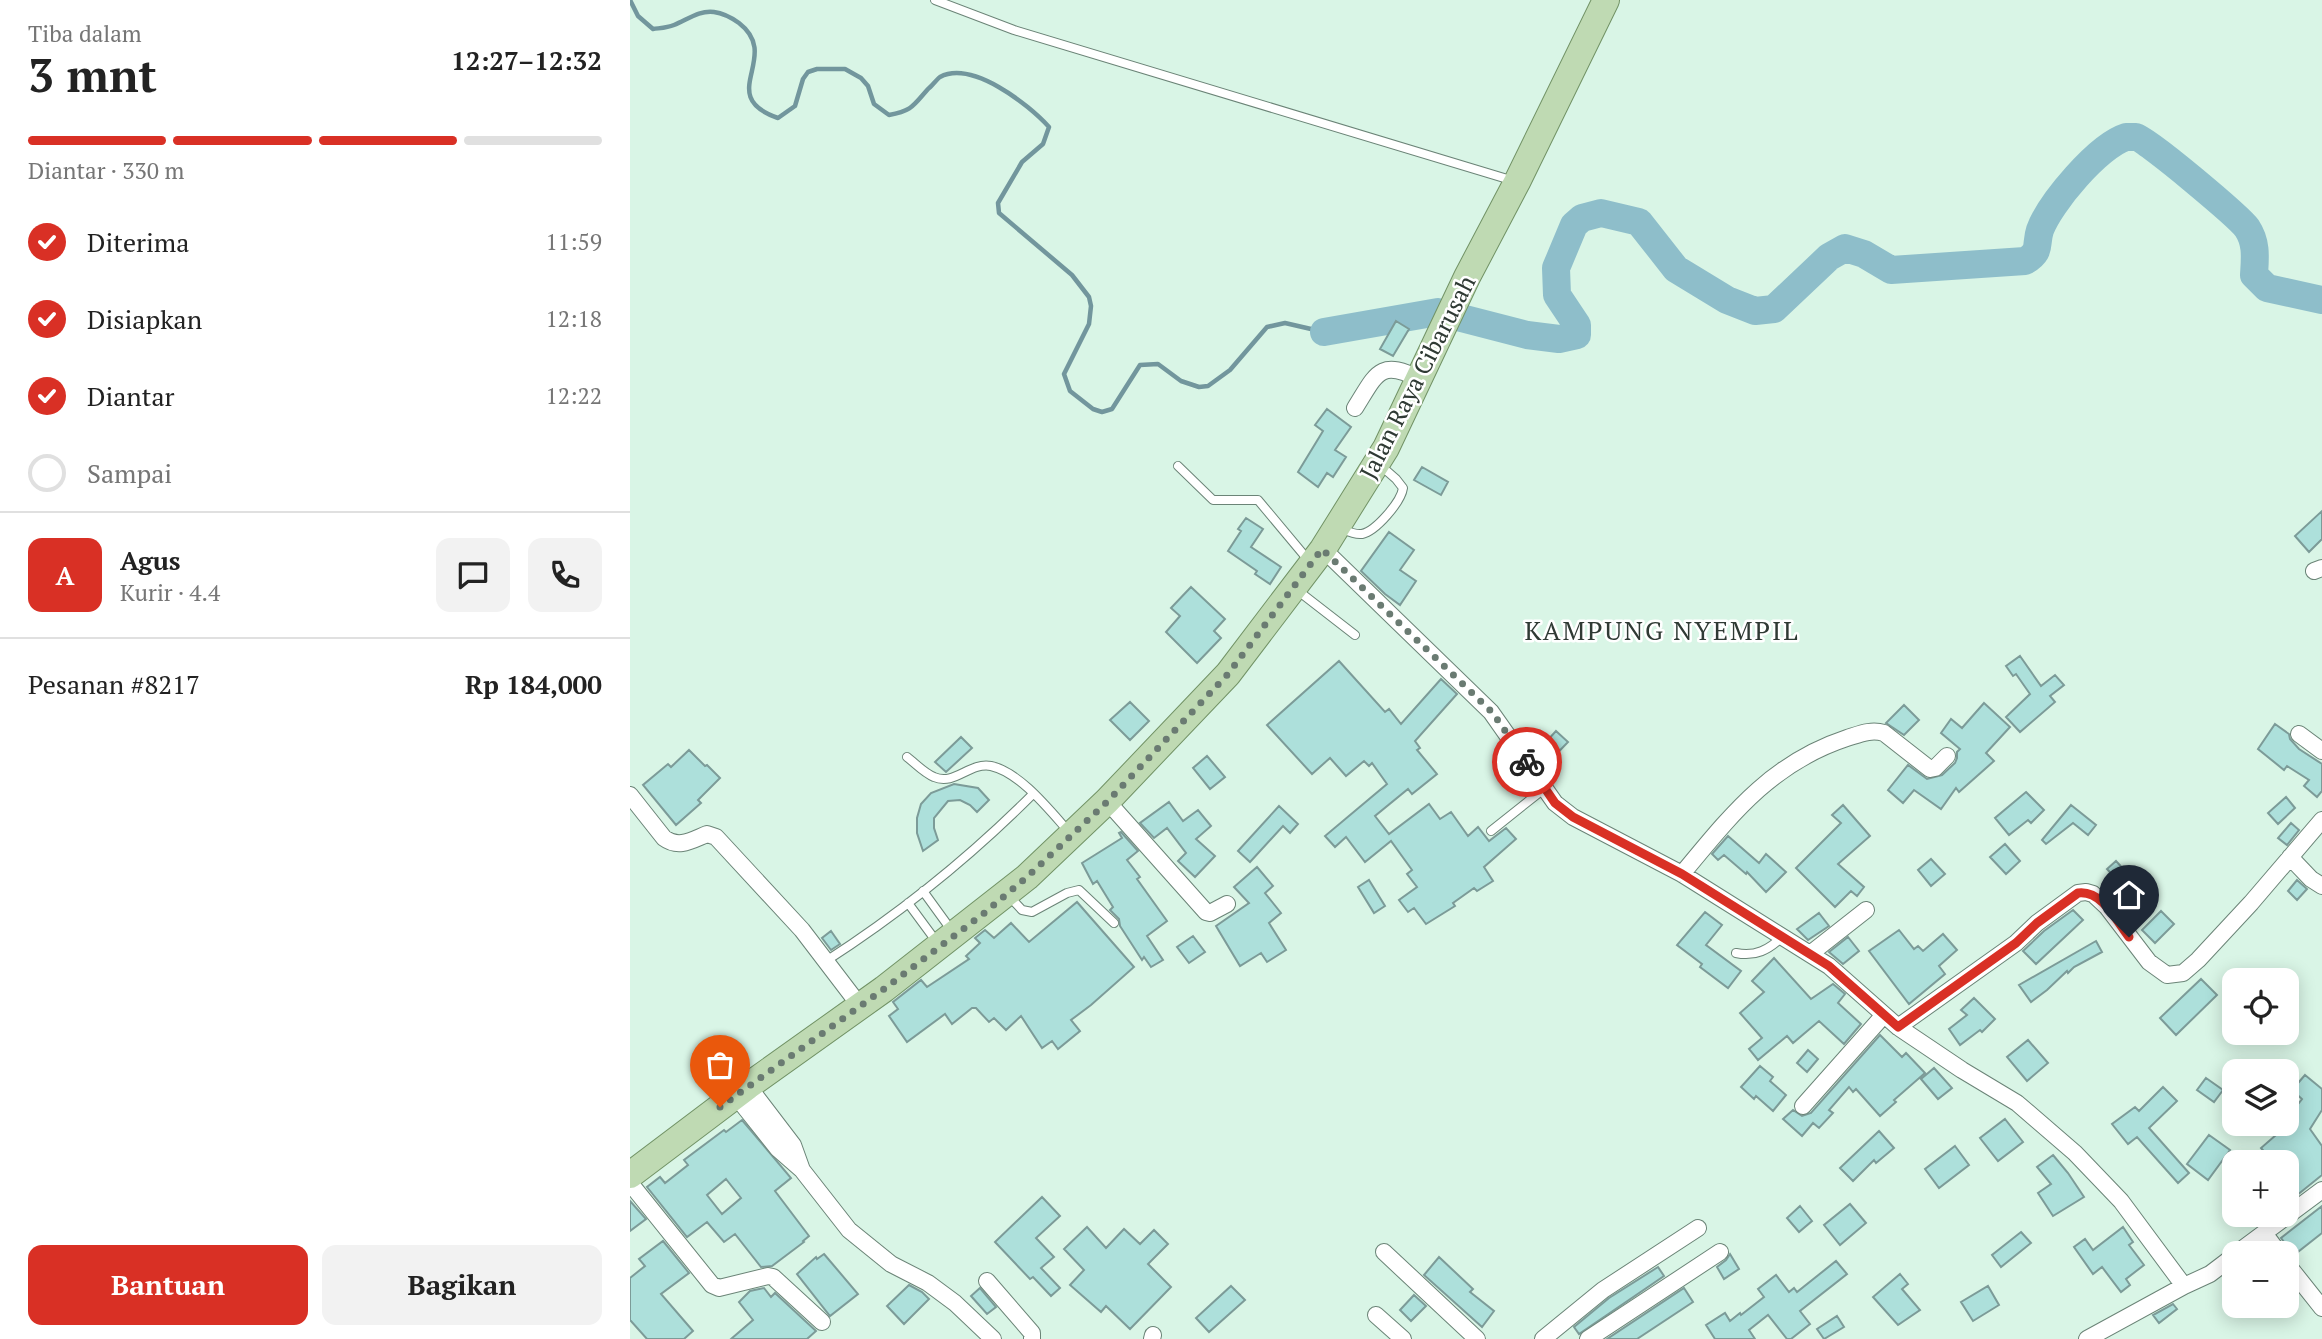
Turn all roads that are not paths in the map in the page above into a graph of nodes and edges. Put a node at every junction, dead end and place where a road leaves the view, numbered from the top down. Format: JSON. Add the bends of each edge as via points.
{"nodes":[{"id":1,"x":935,"y":0,"type":"edge"},
{"id":2,"x":1606,"y":0,"type":"edge"},
{"id":3,"x":1517,"y":182,"type":"junction"},
{"id":4,"x":1419,"y":379,"type":"junction"},
{"id":5,"x":1355,"y":408,"type":"dead end"},
{"id":6,"x":1378,"y":463,"type":"junction"},
{"id":7,"x":1178,"y":466,"type":"dead end"},
{"id":8,"x":1337,"y":527,"type":"junction"},
{"id":9,"x":1317,"y":557,"type":"junction"},
{"id":10,"x":1295,"y":588,"type":"junction"},
{"id":11,"x":1355,"y":635,"type":"dead end"},
{"id":12,"x":2299,"y":734,"type":"dead end"},
{"id":13,"x":2322,"y":751,"type":"edge"},
{"id":14,"x":1947,"y":755,"type":"dead end"},
{"id":15,"x":907,"y":757,"type":"dead end"},
{"id":16,"x":1545,"y":788,"type":"junction"},
{"id":17,"x":1033,"y":794,"type":"junction"},
{"id":18,"x":630,"y":795,"type":"edge"},
{"id":19,"x":1108,"y":801,"type":"junction"},
{"id":20,"x":2322,"y":820,"type":"edge"},
{"id":21,"x":1491,"y":831,"type":"dead end"},
{"id":22,"x":1072,"y":835,"type":"junction"},
{"id":23,"x":2290,"y":857,"type":"junction"},
{"id":24,"x":1682,"y":874,"type":"junction"},
{"id":25,"x":2322,"y":886,"type":"edge"},
{"id":26,"x":923,"y":891,"type":"junction"},
{"id":27,"x":1007,"y":894,"type":"junction"},
{"id":28,"x":908,"y":903,"type":"junction"},
{"id":29,"x":1227,"y":904,"type":"dead end"},
{"id":30,"x":1866,"y":909,"type":"dead end"},
{"id":31,"x":1114,"y":923,"type":"dead end"},
{"id":32,"x":1783,"y":936,"type":"junction"},
{"id":33,"x":948,"y":941,"type":"junction"},
{"id":34,"x":1736,"y":953,"type":"dead end"},
{"id":35,"x":1811,"y":954,"type":"junction"},
{"id":36,"x":826,"y":961,"type":"junction"},
{"id":37,"x":860,"y":1006,"type":"junction"},
{"id":38,"x":1883,"y":1016,"type":"junction"},
{"id":39,"x":1898,"y":1027,"type":"junction"},
{"id":40,"x":741,"y":1090,"type":"junction"},
{"id":41,"x":1803,"y":1105,"type":"dead end"},
{"id":42,"x":630,"y":1175,"type":"edge"},
{"id":43,"x":630,"y":1183,"type":"edge"},
{"id":44,"x":2322,"y":1190,"type":"edge"},
{"id":45,"x":1698,"y":1228,"type":"dead end"},
{"id":46,"x":2264,"y":1233,"type":"junction"},
{"id":47,"x":2253,"y":1241,"type":"edge"},
{"id":48,"x":2270,"y":1241,"type":"edge"},
{"id":49,"x":1384,"y":1252,"type":"dead end"},
{"id":50,"x":1720,"y":1252,"type":"dead end"},
{"id":51,"x":2222,"y":1265,"type":"edge"},
{"id":52,"x":2299,"y":1279,"type":"edge"},
{"id":53,"x":987,"y":1281,"type":"dead end"},
{"id":54,"x":2184,"y":1286,"type":"junction"},
{"id":55,"x":2322,"y":1308,"type":"edge"},
{"id":56,"x":1376,"y":1315,"type":"dead end"},
{"id":57,"x":822,"y":1322,"type":"dead end"},
{"id":58,"x":993,"y":1339,"type":"edge"},
{"id":59,"x":1032,"y":1339,"type":"edge"},
{"id":60,"x":1403,"y":1339,"type":"edge"},
{"id":61,"x":1477,"y":1339,"type":"edge"},
{"id":62,"x":1543,"y":1339,"type":"edge"},
{"id":63,"x":1588,"y":1339,"type":"edge"},
{"id":64,"x":2088,"y":1339,"type":"edge"}],
"edges":[{"from":1,"to":3,"type":"lane","via":[[1027,34]]},
{"from":2,"to":3,"type":"main road","name":"Jalan Raya Cibarusah"},
{"from":3,"to":4,"type":"main road","name":"Jalan Raya Cibarusah"},
{"from":4,"to":5,"type":"street","via":[[1395,368],[1382,371]]},
{"from":4,"to":6,"type":"main road","name":"Jalan Raya Cibarusah"},
{"from":6,"to":8,"type":"main road","name":"Jalan Raya Cibarusah"},
{"from":6,"to":8,"type":"lane","via":[[1403,488],[1402,494],[1391,511],[1364,534]]},
{"from":7,"to":9,"type":"lane","via":[[1213,500],[1258,500]]},
{"from":8,"to":9,"type":"main road","name":"Jalan Raya Cibarusah"},
{"from":9,"to":10,"type":"main road","name":"Jalan Raya Cibarusah"},
{"from":9,"to":16,"type":"street","via":[[1492,712]]},
{"from":10,"to":11,"type":"lane"},
{"from":10,"to":19,"type":"main road","name":"Jalan Raya Cibarusah","via":[[1228,674]]},
{"from":12,"to":13,"type":"street"},
{"from":14,"to":24,"type":"street","via":[[1930,769],[1876,730],[1835,742],[1776,773],[1729,817]]},
{"from":15,"to":17,"type":"lane","via":[[933,777],[943,779],[977,767],[994,767]]},
{"from":16,"to":21,"type":"lane"},
{"from":16,"to":24,"type":"street","via":[[1573,817]]},
{"from":17,"to":22,"type":"lane"},
{"from":17,"to":26,"type":"lane"},
{"from":18,"to":36,"type":"street","via":[[670,842],[681,844],[707,834],[716,837]]},
{"from":19,"to":22,"type":"main road","name":"Jalan Raya Cibarusah"},
{"from":19,"to":29,"type":"street","via":[[1206,912]]},
{"from":20,"to":23,"type":"street"},
{"from":22,"to":27,"type":"main road","name":"Jalan Raya Cibarusah"},
{"from":23,"to":25,"type":"street"},
{"from":23,"to":39,"type":"street","via":[[2183,973],[2167,975],[2148,962],[2107,907],[2093,894],[2078,893]]},
{"from":24,"to":32,"type":"street"},
{"from":26,"to":28,"type":"lane"},
{"from":26,"to":33,"type":"lane"},
{"from":27,"to":31,"type":"lane","via":[[1022,910],[1032,912],[1079,890]]},
{"from":27,"to":33,"type":"main road","name":"Jalan Raya Cibarusah"},
{"from":28,"to":33,"type":"lane"},
{"from":28,"to":36,"type":"lane"},
{"from":30,"to":35,"type":"street"},
{"from":32,"to":34,"type":"lane","via":[[1760,953]]},
{"from":32,"to":35,"type":"street"},
{"from":33,"to":37,"type":"main road","name":"Jalan Raya Cibarusah"},
{"from":35,"to":38,"type":"street","via":[[1841,975]]},
{"from":36,"to":37,"type":"street"},
{"from":37,"to":40,"type":"main road","name":"Jalan Raya Cibarusah"},
{"from":38,"to":39,"type":"street"},
{"from":38,"to":41,"type":"street"},
{"from":39,"to":54,"type":"street","via":[[2017,1103],[2075,1153],[2121,1201]]},
{"from":40,"to":42,"type":"main road","name":"Jalan Raya Cibarusah"},
{"from":40,"to":58,"type":"street","via":[[778,1149],[802,1170],[849,1230],[891,1264],[955,1303]]},
{"from":43,"to":57,"type":"street","via":[[712,1285],[719,1288],[773,1277]]},
{"from":44,"to":46,"type":"street"},
{"from":45,"to":62,"type":"street","via":[[1603,1290]]},
{"from":46,"to":47,"type":"street"},
{"from":46,"to":48,"type":"street"},
{"from":49,"to":61,"type":"street"},
{"from":50,"to":63,"type":"street"},
{"from":51,"to":54,"type":"street"},
{"from":52,"to":55,"type":"street"},
{"from":53,"to":59,"type":"street","via":[[1032,1333]]},
{"from":54,"to":64,"type":"street"},
{"from":56,"to":60,"type":"street"}]}
